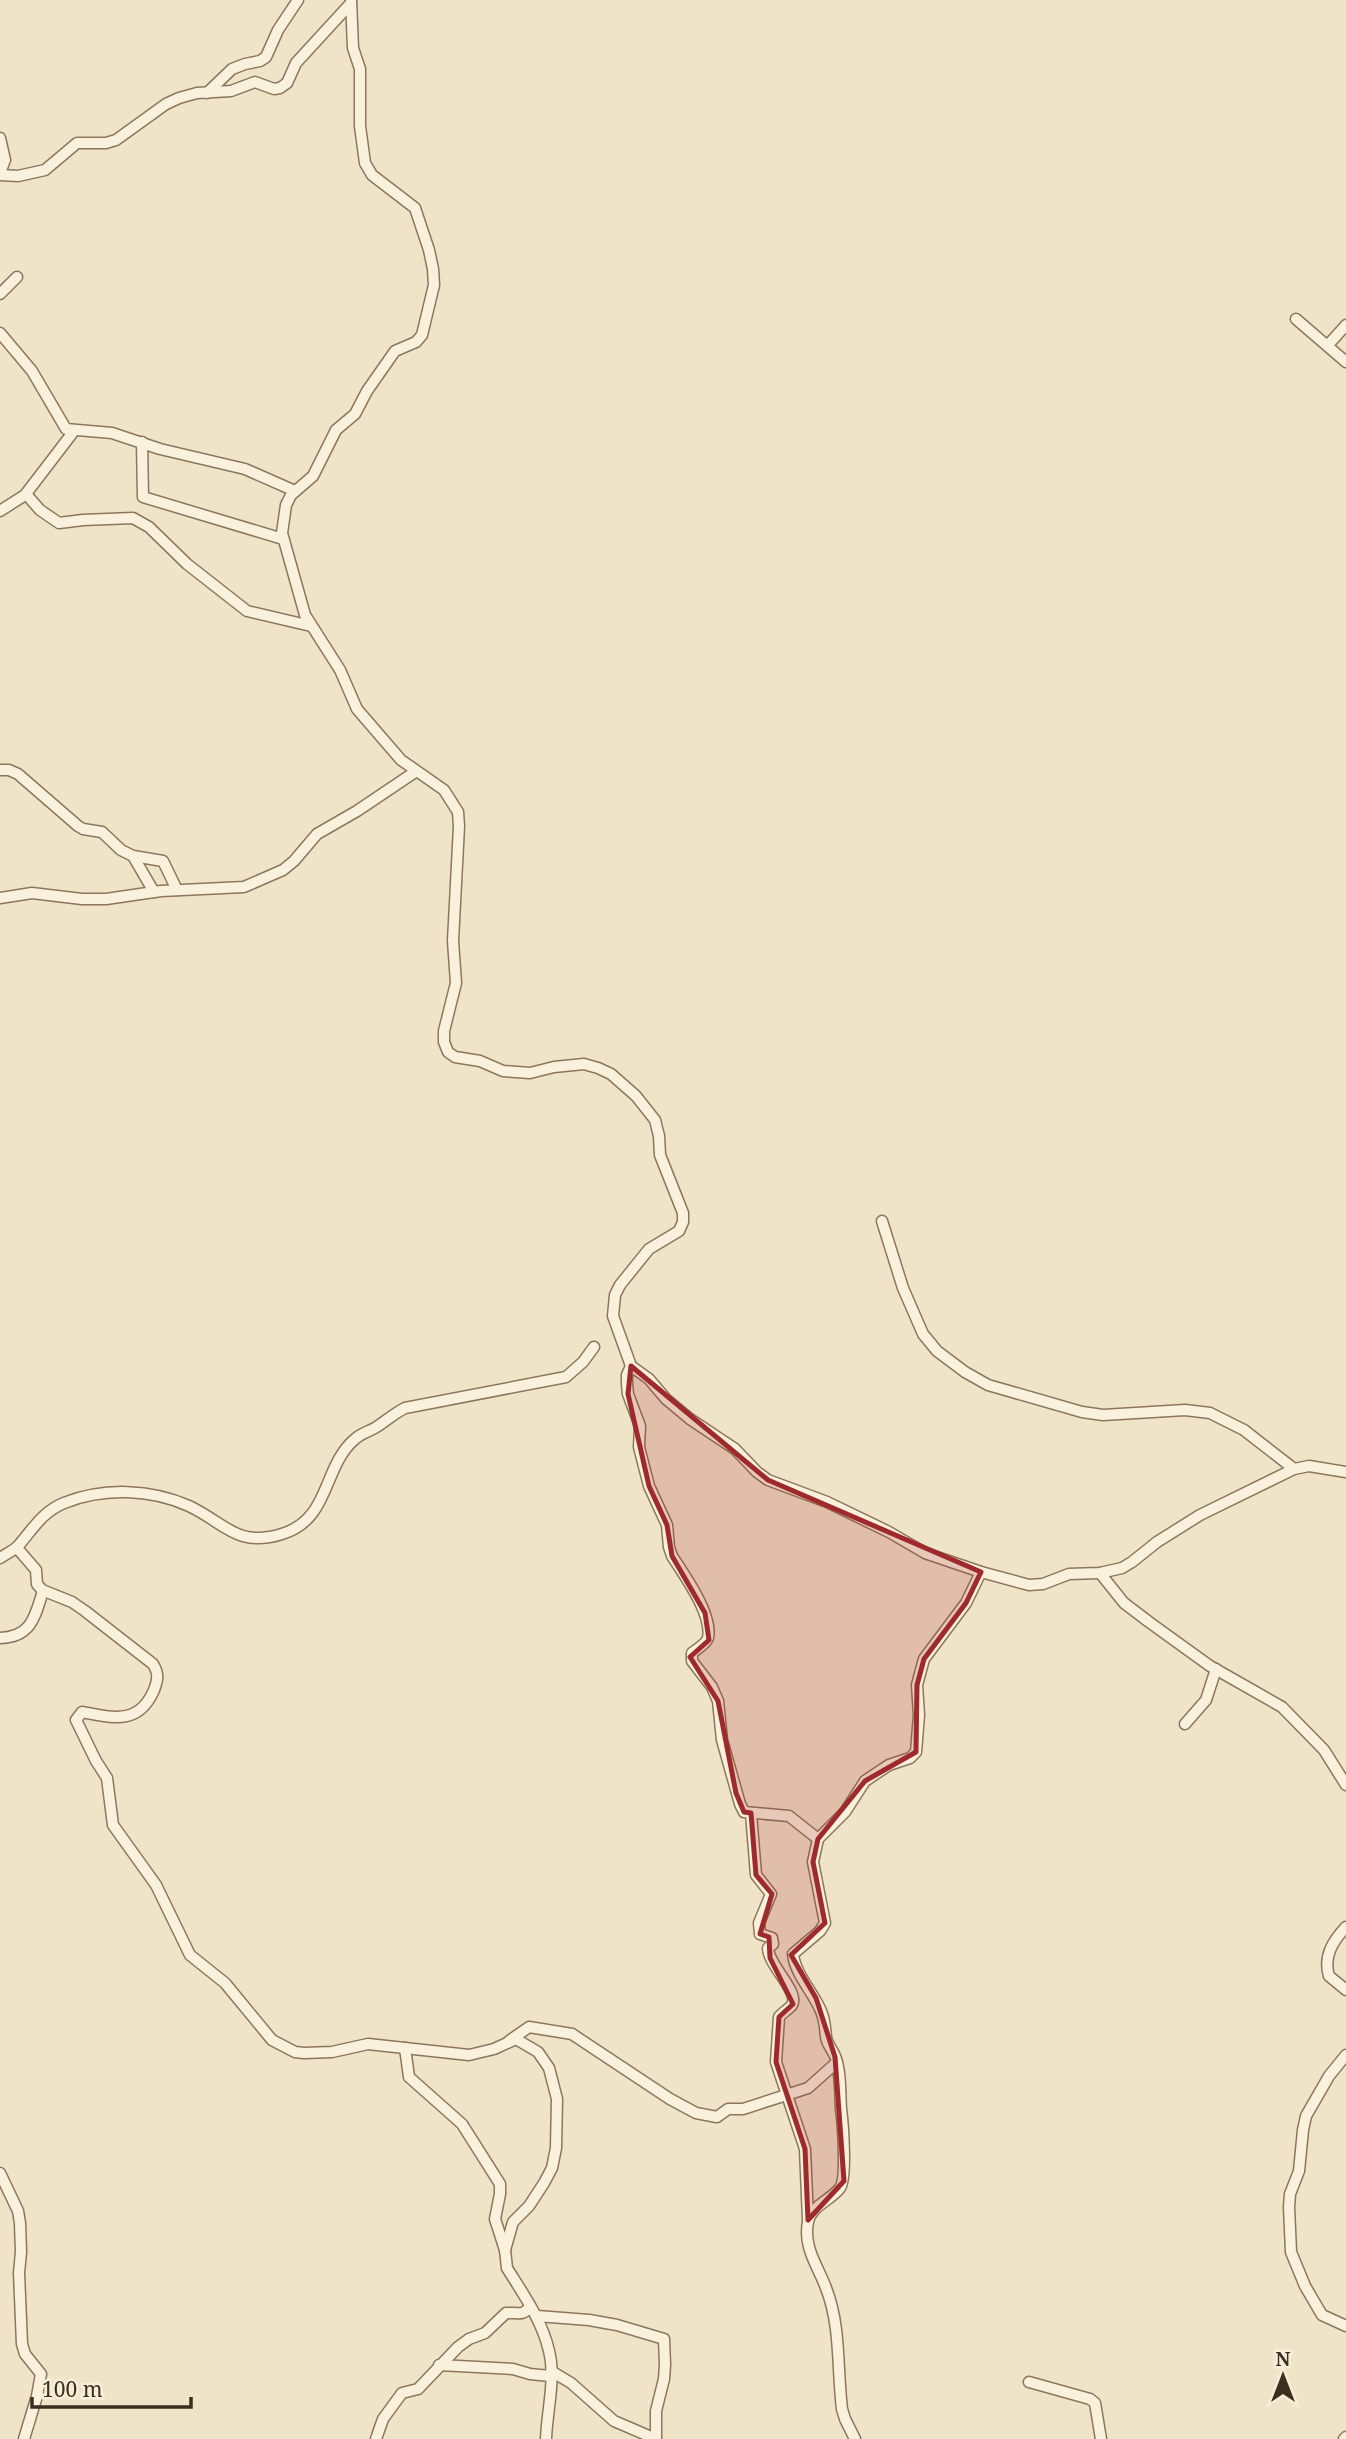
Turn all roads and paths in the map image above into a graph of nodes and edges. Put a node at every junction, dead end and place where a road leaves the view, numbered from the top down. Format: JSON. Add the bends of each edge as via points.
{"nodes":[{"id":1,"x":298,"y":0,"type":"edge"},
{"id":2,"x":351,"y":1,"type":"edge"},
{"id":3,"x":207,"y":93,"type":"junction"},
{"id":4,"x":0,"y":138,"type":"edge"},
{"id":5,"x":0,"y":174,"type":"edge"},
{"id":6,"x":17,"y":278,"type":"dead end"},
{"id":7,"x":0,"y":294,"type":"edge"},
{"id":8,"x":1296,"y":319,"type":"dead end"},
{"id":9,"x":1346,"y":326,"type":"edge"},
{"id":10,"x":0,"y":333,"type":"edge"},
{"id":11,"x":1328,"y":345,"type":"junction"},
{"id":12,"x":1346,"y":362,"type":"edge"},
{"id":13,"x":74,"y":431,"type":"junction"},
{"id":14,"x":142,"y":442,"type":"junction"},
{"id":15,"x":295,"y":491,"type":"junction"},
{"id":16,"x":26,"y":494,"type":"junction"},
{"id":17,"x":0,"y":511,"type":"edge"},
{"id":18,"x":283,"y":539,"type":"junction"},
{"id":19,"x":311,"y":626,"type":"junction"},
{"id":20,"x":0,"y":770,"type":"edge"},
{"id":21,"x":415,"y":772,"type":"junction"},
{"id":22,"x":133,"y":856,"type":"junction"},
{"id":23,"x":177,"y":890,"type":"junction"},
{"id":24,"x":154,"y":892,"type":"junction"},
{"id":25,"x":0,"y":898,"type":"edge"},
{"id":26,"x":882,"y":1221,"type":"dead end"},
{"id":27,"x":594,"y":1347,"type":"dead end"},
{"id":28,"x":631,"y":1366,"type":"junction"},
{"id":29,"x":1294,"y":1469,"type":"junction"},
{"id":30,"x":1346,"y":1472,"type":"edge"},
{"id":31,"x":17,"y":1548,"type":"junction"},
{"id":32,"x":0,"y":1558,"type":"edge"},
{"id":33,"x":981,"y":1573,"type":"junction"},
{"id":34,"x":1100,"y":1573,"type":"junction"},
{"id":35,"x":43,"y":1591,"type":"junction"},
{"id":36,"x":0,"y":1638,"type":"edge"},
{"id":37,"x":1216,"y":1669,"type":"junction"},
{"id":38,"x":1185,"y":1724,"type":"dead end"},
{"id":39,"x":1346,"y":1785,"type":"edge"},
{"id":40,"x":751,"y":1813,"type":"junction"},
{"id":41,"x":818,"y":1839,"type":"junction"},
{"id":42,"x":1346,"y":1927,"type":"edge"},
{"id":43,"x":1346,"y":1990,"type":"edge"},
{"id":44,"x":509,"y":2040,"type":"junction"},
{"id":45,"x":405,"y":2048,"type":"junction"},
{"id":46,"x":1346,"y":2054,"type":"edge"},
{"id":47,"x":836,"y":2063,"type":"junction"},
{"id":48,"x":788,"y":2096,"type":"junction"},
{"id":49,"x":0,"y":2173,"type":"edge"},
{"id":50,"x":808,"y":2220,"type":"junction"},
{"id":51,"x":505,"y":2250,"type":"junction"},
{"id":52,"x":533,"y":2311,"type":"junction"},
{"id":53,"x":1346,"y":2326,"type":"edge"},
{"id":54,"x":439,"y":2365,"type":"junction"},
{"id":55,"x":551,"y":2373,"type":"junction"},
{"id":56,"x":1029,"y":2382,"type":"dead end"},
{"id":57,"x":24,"y":2439,"type":"edge"},
{"id":58,"x":376,"y":2439,"type":"edge"},
{"id":59,"x":546,"y":2439,"type":"edge"},
{"id":60,"x":856,"y":2439,"type":"edge"},
{"id":61,"x":1101,"y":2439,"type":"edge"}],
"edges":[{"from":1,"to":3,"type":"street","via":[[266,57],[232,69]]},
{"from":2,"to":3,"type":"street","via":[[296,63],[284,86],[274,89],[256,82]]},
{"from":2,"to":15,"type":"street","via":[[365,163],[372,175],[415,208],[429,250],[434,285],[422,335],[396,351],[355,414],[336,430],[313,476]]},
{"from":3,"to":5,"type":"street","via":[[166,104],[116,140],[77,143],[36,174]]},
{"from":4,"to":5,"type":"street","via":[[5,160]]},
{"from":6,"to":7,"type":"street"},
{"from":8,"to":11,"type":"street"},
{"from":9,"to":11,"type":"street"},
{"from":10,"to":13,"type":"street","via":[[32,371],[61,423]]},
{"from":11,"to":12,"type":"street"},
{"from":13,"to":14,"type":"street","via":[[112,433]]},
{"from":13,"to":16,"type":"street"},
{"from":14,"to":15,"type":"street","via":[[245,470]]},
{"from":14,"to":18,"type":"street","via":[[144,497]]},
{"from":15,"to":18,"type":"street","via":[[286,505]]},
{"from":16,"to":17,"type":"street"},
{"from":16,"to":19,"type":"street","via":[[58,523],[133,518],[247,611]]},
{"from":18,"to":19,"type":"street"},
{"from":19,"to":21,"type":"street","via":[[340,670],[357,709]]},
{"from":20,"to":22,"type":"street","via":[[18,774],[78,826],[102,832]]},
{"from":21,"to":23,"type":"street","via":[[317,834],[282,870],[244,887]]},
{"from":21,"to":28,"type":"street","via":[[444,790],[459,821],[453,941],[456,984],[444,1031],[448,1052],[503,1071],[530,1073],[584,1064],[598,1068],[624,1085],[655,1120],[660,1155],[683,1222],[678,1231],[642,1256],[615,1295],[613,1316]]},
{"from":22,"to":23,"type":"street","via":[[163,860]]},
{"from":22,"to":24,"type":"street"},
{"from":23,"to":24,"type":"street"},
{"from":24,"to":25,"type":"street","via":[[106,899],[32,893]]},
{"from":26,"to":29,"type":"street","via":[[923,1334],[937,1352],[965,1372],[988,1385],[1082,1412],[1210,1413],[1244,1430]]},
{"from":27,"to":31,"type":"street","via":[[566,1377],[395,1413],[355,1438],[318,1508],[286,1533],[262,1538],[237,1535],[178,1502],[150,1494],[94,1494],[61,1504],[41,1517]]},
{"from":28,"to":33,"type":"street","via":[[768,1480],[819,1499],[925,1553]]},
{"from":28,"to":40,"type":"street","via":[[628,1394],[640,1426],[639,1447],[649,1486],[667,1525],[668,1547],[705,1613],[709,1636],[692,1653],[691,1661],[718,1701],[722,1740],[736,1793],[744,1812]]},
{"from":29,"to":30,"type":"street","via":[[1308,1466]]},
{"from":29,"to":34,"type":"street","via":[[1208,1510],[1122,1568]]},
{"from":31,"to":32,"type":"street"},
{"from":31,"to":35,"type":"street","via":[[36,1570]]},
{"from":33,"to":34,"type":"street","via":[[1029,1585],[1069,1574]]},
{"from":33,"to":41,"type":"street","via":[[966,1604],[924,1659],[917,1685],[916,1752],[865,1781],[845,1812]]},
{"from":34,"to":37,"type":"street","via":[[1124,1603]]},
{"from":35,"to":36,"type":"street","via":[[29,1628]]},
{"from":35,"to":45,"type":"street","via":[[85,1611],[157,1671],[159,1678],[151,1697],[137,1713],[119,1717],[82,1712],[76,1720],[107,1778],[113,1825],[156,1885],[190,1955],[225,1983],[272,2039],[295,2052],[332,2052],[359,2044]]},
{"from":37,"to":38,"type":"street","via":[[1206,1700]]},
{"from":37,"to":39,"type":"street","via":[[1282,1707],[1324,1750]]},
{"from":40,"to":41,"type":"street","via":[[789,1816]]},
{"from":40,"to":48,"type":"street","via":[[756,1875],[771,1894],[759,1923],[760,1934],[772,1938],[769,1958],[793,2000],[779,2017],[776,2053]]},
{"from":41,"to":47,"type":"street","via":[[813,1861],[825,1923],[793,1954],[823,2015]]},
{"from":42,"to":43,"type":"street","via":[[1327,1956],[1327,1969]]},
{"from":44,"to":45,"type":"street","via":[[469,2055]]},
{"from":44,"to":48,"type":"street","via":[[529,2027],[572,2034],[670,2099],[711,2117]]},
{"from":44,"to":51,"type":"street","via":[[533,2048],[549,2068],[557,2117],[552,2168],[529,2206],[513,2222]]},
{"from":45,"to":51,"type":"street","via":[[409,2077],[462,2124],[500,2184],[495,2218]]},
{"from":46,"to":53,"type":"street","via":[[1306,2116],[1289,2218],[1291,2252],[1313,2302],[1322,2315]]},
{"from":47,"to":48,"type":"street","via":[[808,2088]]},
{"from":47,"to":50,"type":"street","via":[[844,2181]]},
{"from":48,"to":50,"type":"street","via":[[805,2149]]},
{"from":49,"to":57,"type":"street","via":[[20,2223],[22,2344],[41,2374]]},
{"from":50,"to":60,"type":"street","via":[[812,2261],[835,2316],[842,2409]]},
{"from":51,"to":52,"type":"street","via":[[507,2268]]},
{"from":52,"to":54,"type":"street","via":[[506,2313]]},
{"from":52,"to":55,"type":"street","via":[[550,2353]]},
{"from":52,"to":55,"type":"street","via":[[664,2339],[656,2439],[614,2421],[571,2383]]},
{"from":54,"to":55,"type":"street"},
{"from":54,"to":58,"type":"street","via":[[418,2389],[396,2399]]},
{"from":55,"to":59,"type":"street"},
{"from":56,"to":61,"type":"street","via":[[1090,2399],[1095,2403]]}]}
